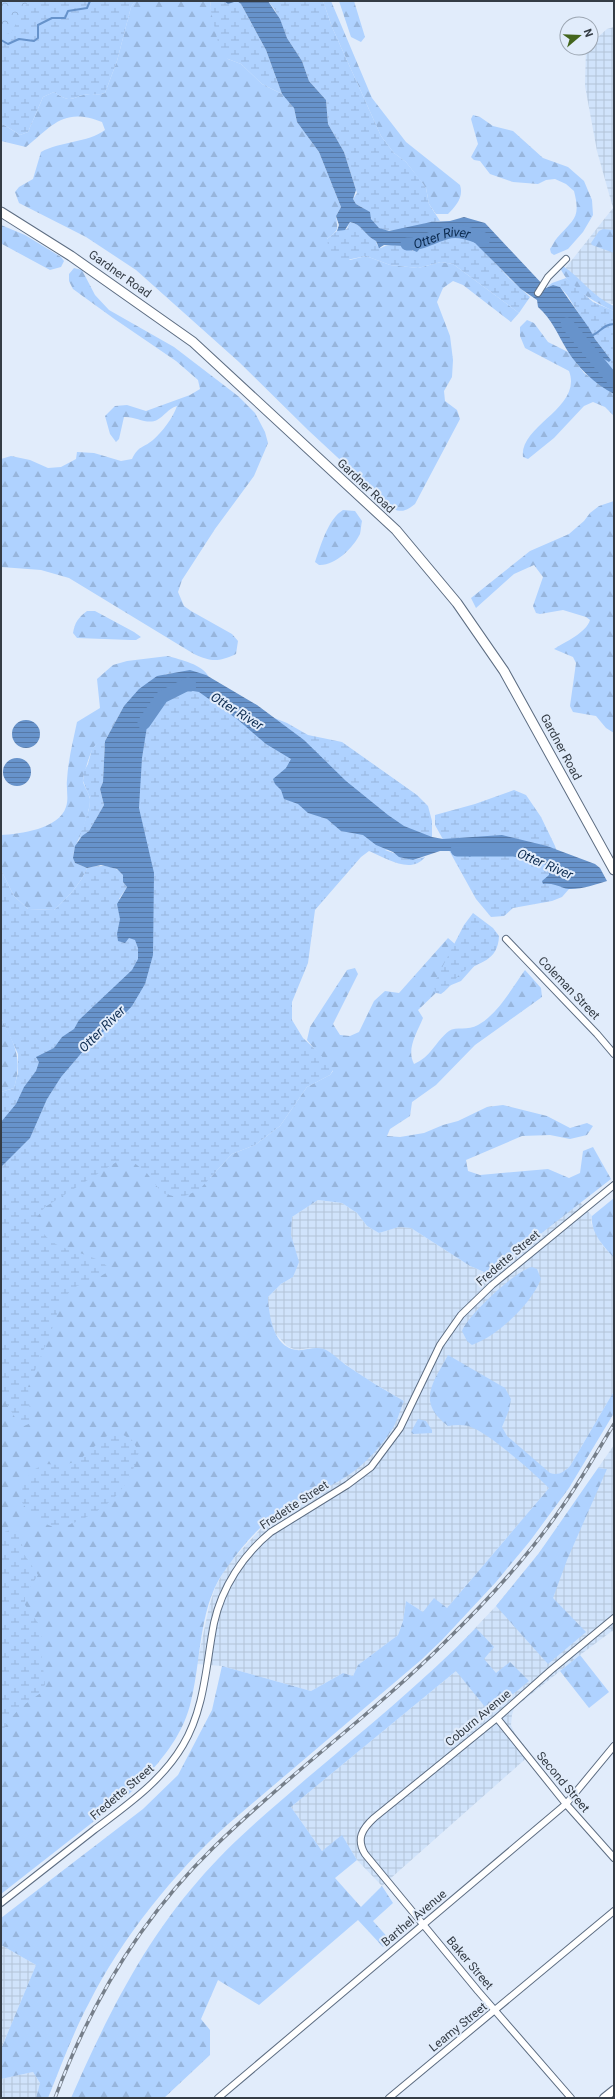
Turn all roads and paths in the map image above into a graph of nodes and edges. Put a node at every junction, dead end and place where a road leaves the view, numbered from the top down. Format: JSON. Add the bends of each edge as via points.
{"nodes":[{"id":1,"x":1,"y":212,"type":"edge"},
{"id":2,"x":566,"y":259,"type":"dead end"},
{"id":3,"x":538,"y":292,"type":"dead end"},
{"id":4,"x":614,"y":870,"type":"edge"},
{"id":5,"x":506,"y":939,"type":"dead end"},
{"id":6,"x":614,"y":1054,"type":"edge"},
{"id":7,"x":614,"y":1184,"type":"edge"},
{"id":8,"x":614,"y":1618,"type":"edge"},
{"id":9,"x":497,"y":1718,"type":"junction"},
{"id":10,"x":614,"y":1746,"type":"edge"},
{"id":11,"x":566,"y":1804,"type":"junction"},
{"id":12,"x":360,"y":1837,"type":"joint"},
{"id":13,"x":614,"y":1858,"type":"edge"},
{"id":14,"x":1,"y":1903,"type":"edge"},
{"id":15,"x":614,"y":1911,"type":"edge"},
{"id":16,"x":424,"y":1925,"type":"junction"},
{"id":17,"x":496,"y":2011,"type":"junction"},
{"id":18,"x":614,"y":2090,"type":"edge"},
{"id":19,"x":218,"y":2098,"type":"edge"},
{"id":20,"x":389,"y":2098,"type":"edge"},
{"id":21,"x":571,"y":2098,"type":"edge"},
{"id":22,"x":604,"y":2098,"type":"edge"}],
"edges":[{"from":1,"to":4,"type":"main road","name":"Gardner Road","via":[[71,256],[188,338],[396,530],[457,603],[504,671]]},
{"from":2,"to":3,"type":"street","via":[[548,277]]},
{"from":5,"to":6,"type":"street","name":"Coleman Street"},
{"from":7,"to":14,"type":"street","name":"Fredette Street","via":[[492,1285],[461,1315],[440,1345],[400,1428],[371,1467],[347,1485],[271,1532],[245,1558],[225,1591],[215,1621],[196,1717],[183,1745],[164,1771],[135,1798]]},
{"from":8,"to":9,"type":"street","name":"Coburn Avenue","via":[[550,1670]]},
{"from":9,"to":11,"type":"street","name":"Second Street"},
{"from":9,"to":12,"type":"street","name":"Coburn Avenue","via":[[374,1818],[364,1828]]},
{"from":10,"to":11,"type":"street","name":"Barthel Avenue"},
{"from":11,"to":13,"type":"street","name":"Second Street"},
{"from":11,"to":16,"type":"street","name":"Barthel Avenue"},
{"from":12,"to":16,"type":"street","name":"Baker Street","via":[[365,1854]]},
{"from":15,"to":17,"type":"street","name":"Leamy Street"},
{"from":16,"to":17,"type":"street","name":"Baker Street"},
{"from":16,"to":19,"type":"street","name":"Barthel Avenue"},
{"from":17,"to":20,"type":"street","name":"Leamy Street"},
{"from":17,"to":21,"type":"street","name":"Baker Street"},
{"from":18,"to":22,"type":"street"}]}
